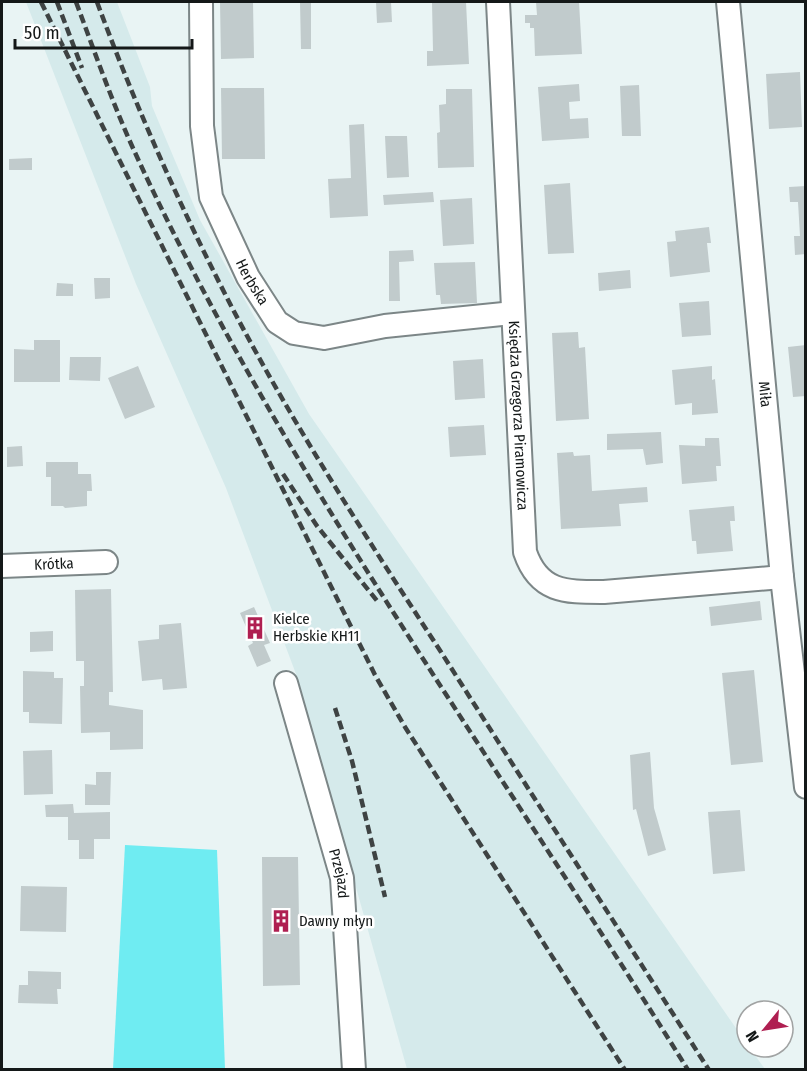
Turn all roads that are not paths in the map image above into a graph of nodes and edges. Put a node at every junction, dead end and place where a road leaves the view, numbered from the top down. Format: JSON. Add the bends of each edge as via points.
{"nodes":[{"id":1,"x":201,"y":2,"type":"edge"},
{"id":2,"x":498,"y":2,"type":"edge"},
{"id":3,"x":728,"y":2,"type":"edge"},
{"id":4,"x":512,"y":313,"type":"junction"},
{"id":5,"x":106,"y":562,"type":"dead end"},
{"id":6,"x":2,"y":566,"type":"edge"},
{"id":7,"x":782,"y":578,"type":"junction"},
{"id":8,"x":286,"y":683,"type":"dead end"},
{"id":9,"x":806,"y":787,"type":"edge"},
{"id":10,"x":354,"y":1070,"type":"edge"}],
"edges":[{"from":1,"to":4,"type":"street","name":"Herbska","via":[[202,126],[211,197],[248,277],[276,322],[294,333],[324,338],[385,326]]},
{"from":2,"to":4,"type":"street","name":"Księdza Grzegorza Piramowicza"},
{"from":3,"to":7,"type":"street","name":"Miła"},
{"from":4,"to":7,"type":"street","name":"Księdza Grzegorza Piramowicza","via":[[525,552],[544,582],[558,589],[586,592]]},
{"from":5,"to":6,"type":"street","name":"Krótka"},
{"from":7,"to":9,"type":"street","name":"Miła"},
{"from":8,"to":10,"type":"street","name":"Przejazd","via":[[342,878]]}]}
